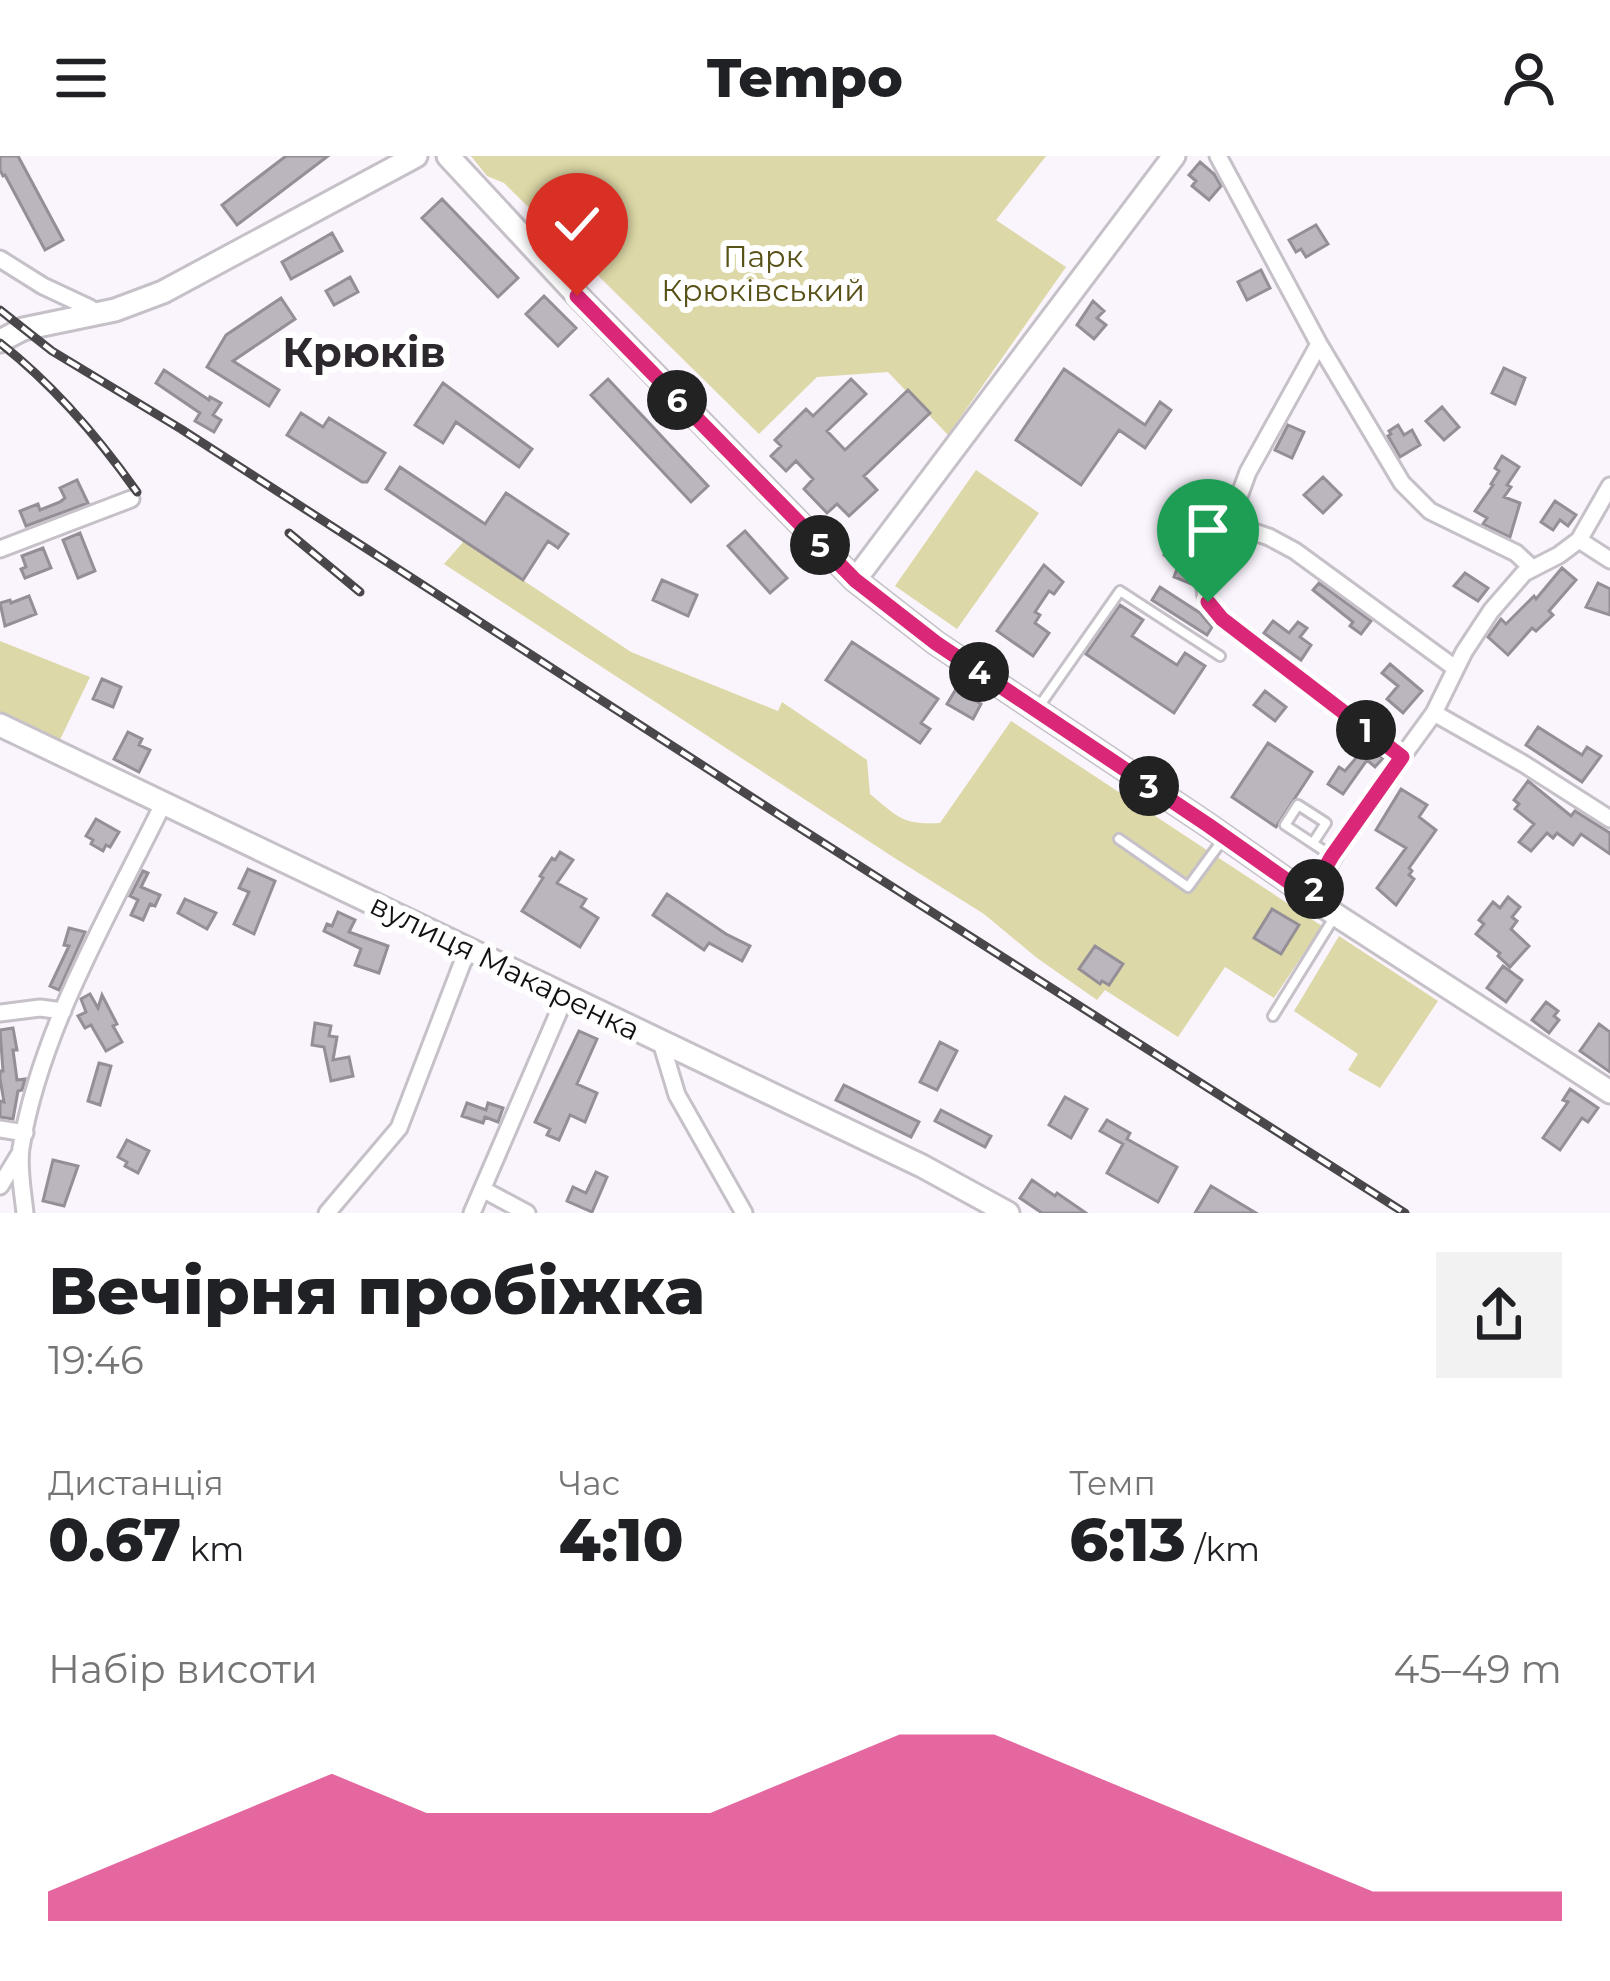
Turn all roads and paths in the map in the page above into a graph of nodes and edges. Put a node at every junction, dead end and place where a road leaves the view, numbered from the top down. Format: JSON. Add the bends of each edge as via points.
{"nodes":[{"id":1,"x":416,"y":156,"type":"edge"},
{"id":2,"x":448,"y":156,"type":"edge"},
{"id":3,"x":1174,"y":156,"type":"edge"},
{"id":4,"x":1218,"y":156,"type":"edge"},
{"id":5,"x":0,"y":259,"type":"edge"},
{"id":6,"x":93,"y":315,"type":"junction"},
{"id":7,"x":0,"y":341,"type":"edge"},
{"id":8,"x":1319,"y":344,"type":"junction"},
{"id":9,"x":1610,"y":486,"type":"edge"},
{"id":10,"x":131,"y":499,"type":"dead end"},
{"id":11,"x":1228,"y":523,"type":"junction"},
{"id":12,"x":1579,"y":541,"type":"junction"},
{"id":13,"x":0,"y":549,"type":"edge"},
{"id":14,"x":1610,"y":560,"type":"edge"},
{"id":15,"x":1531,"y":567,"type":"junction"},
{"id":16,"x":855,"y":580,"type":"junction"},
{"id":17,"x":1220,"y":656,"type":"dead end"},
{"id":18,"x":1455,"y":668,"type":"junction"},
{"id":19,"x":1037,"y":710,"type":"junction"},
{"id":20,"x":1434,"y":713,"type":"junction"},
{"id":21,"x":0,"y":725,"type":"edge"},
{"id":22,"x":1402,"y":757,"type":"junction"},
{"id":23,"x":163,"y":804,"type":"junction"},
{"id":24,"x":1610,"y":819,"type":"edge"},
{"id":25,"x":1225,"y":836,"type":"junction"},
{"id":26,"x":1119,"y":839,"type":"dead end"},
{"id":27,"x":1313,"y":843,"type":"junction"},
{"id":28,"x":1332,"y":856,"type":"junction"},
{"id":29,"x":1309,"y":896,"type":"junction"},
{"id":30,"x":1336,"y":915,"type":"junction"},
{"id":31,"x":468,"y":948,"type":"junction"},
{"id":32,"x":566,"y":995,"type":"junction"},
{"id":33,"x":63,"y":1011,"type":"junction"},
{"id":34,"x":0,"y":1013,"type":"edge"},
{"id":35,"x":1273,"y":1016,"type":"dead end"},
{"id":36,"x":661,"y":1042,"type":"junction"},
{"id":37,"x":1610,"y":1092,"type":"edge"},
{"id":38,"x":0,"y":1129,"type":"edge"},
{"id":39,"x":25,"y":1132,"type":"junction"},
{"id":40,"x":20,"y":1152,"type":"junction"},
{"id":41,"x":0,"y":1186,"type":"edge"},
{"id":42,"x":484,"y":1190,"type":"junction"},
{"id":43,"x":25,"y":1213,"type":"edge"},
{"id":44,"x":328,"y":1213,"type":"edge"},
{"id":45,"x":472,"y":1213,"type":"edge"},
{"id":46,"x":527,"y":1213,"type":"edge"},
{"id":47,"x":744,"y":1213,"type":"edge"},
{"id":48,"x":1008,"y":1213,"type":"edge"}],
"edges":[{"from":1,"to":6,"type":"main road","via":[[163,292]]},
{"from":2,"to":16,"type":"main road"},
{"from":3,"to":16,"type":"main road"},
{"from":4,"to":8,"type":"street"},
{"from":5,"to":6,"type":"street"},
{"from":6,"to":7,"type":"main road"},
{"from":8,"to":11,"type":"street"},
{"from":8,"to":15,"type":"street","via":[[1408,491]]},
{"from":9,"to":12,"type":"street"},
{"from":10,"to":13,"type":"street"},
{"from":11,"to":18,"type":"street","via":[[1295,551]]},
{"from":11,"to":22,"type":"street","via":[[1205,589],[1215,613]]},
{"from":12,"to":14,"type":"street"},
{"from":12,"to":15,"type":"street"},
{"from":15,"to":18,"type":"street"},
{"from":16,"to":19,"type":"main road"},
{"from":17,"to":19,"type":"lane","via":[[1120,591]]},
{"from":18,"to":20,"type":"street"},
{"from":19,"to":25,"type":"main road"},
{"from":20,"to":22,"type":"street"},
{"from":20,"to":24,"type":"street"},
{"from":21,"to":23,"type":"main road","name":"вулиця Макаренка"},
{"from":22,"to":28,"type":"street"},
{"from":23,"to":31,"type":"main road","name":"вулиця Макаренка"},
{"from":23,"to":33,"type":"street"},
{"from":25,"to":26,"type":"lane","via":[[1188,886]]},
{"from":25,"to":29,"type":"main road"},
{"from":27,"to":27,"type":"lane","via":[[1285,825],[1298,805],[1326,823]]},
{"from":27,"to":28,"type":"lane"},
{"from":28,"to":29,"type":"street"},
{"from":29,"to":30,"type":"main road"},
{"from":30,"to":35,"type":"lane"},
{"from":30,"to":37,"type":"main road"},
{"from":31,"to":32,"type":"main road","name":"вулиця Макаренка"},
{"from":31,"to":44,"type":"street","via":[[400,1128]]},
{"from":32,"to":36,"type":"main road","name":"вулиця Макаренка"},
{"from":32,"to":42,"type":"street"},
{"from":33,"to":34,"type":"street"},
{"from":33,"to":39,"type":"street"},
{"from":36,"to":47,"type":"street","via":[[677,1095]]},
{"from":36,"to":48,"type":"main road","name":"вулиця Макаренка"},
{"from":38,"to":39,"type":"street"},
{"from":39,"to":40,"type":"street"},
{"from":40,"to":41,"type":"street"},
{"from":40,"to":43,"type":"street"},
{"from":42,"to":45,"type":"street"},
{"from":42,"to":46,"type":"street"}]}
